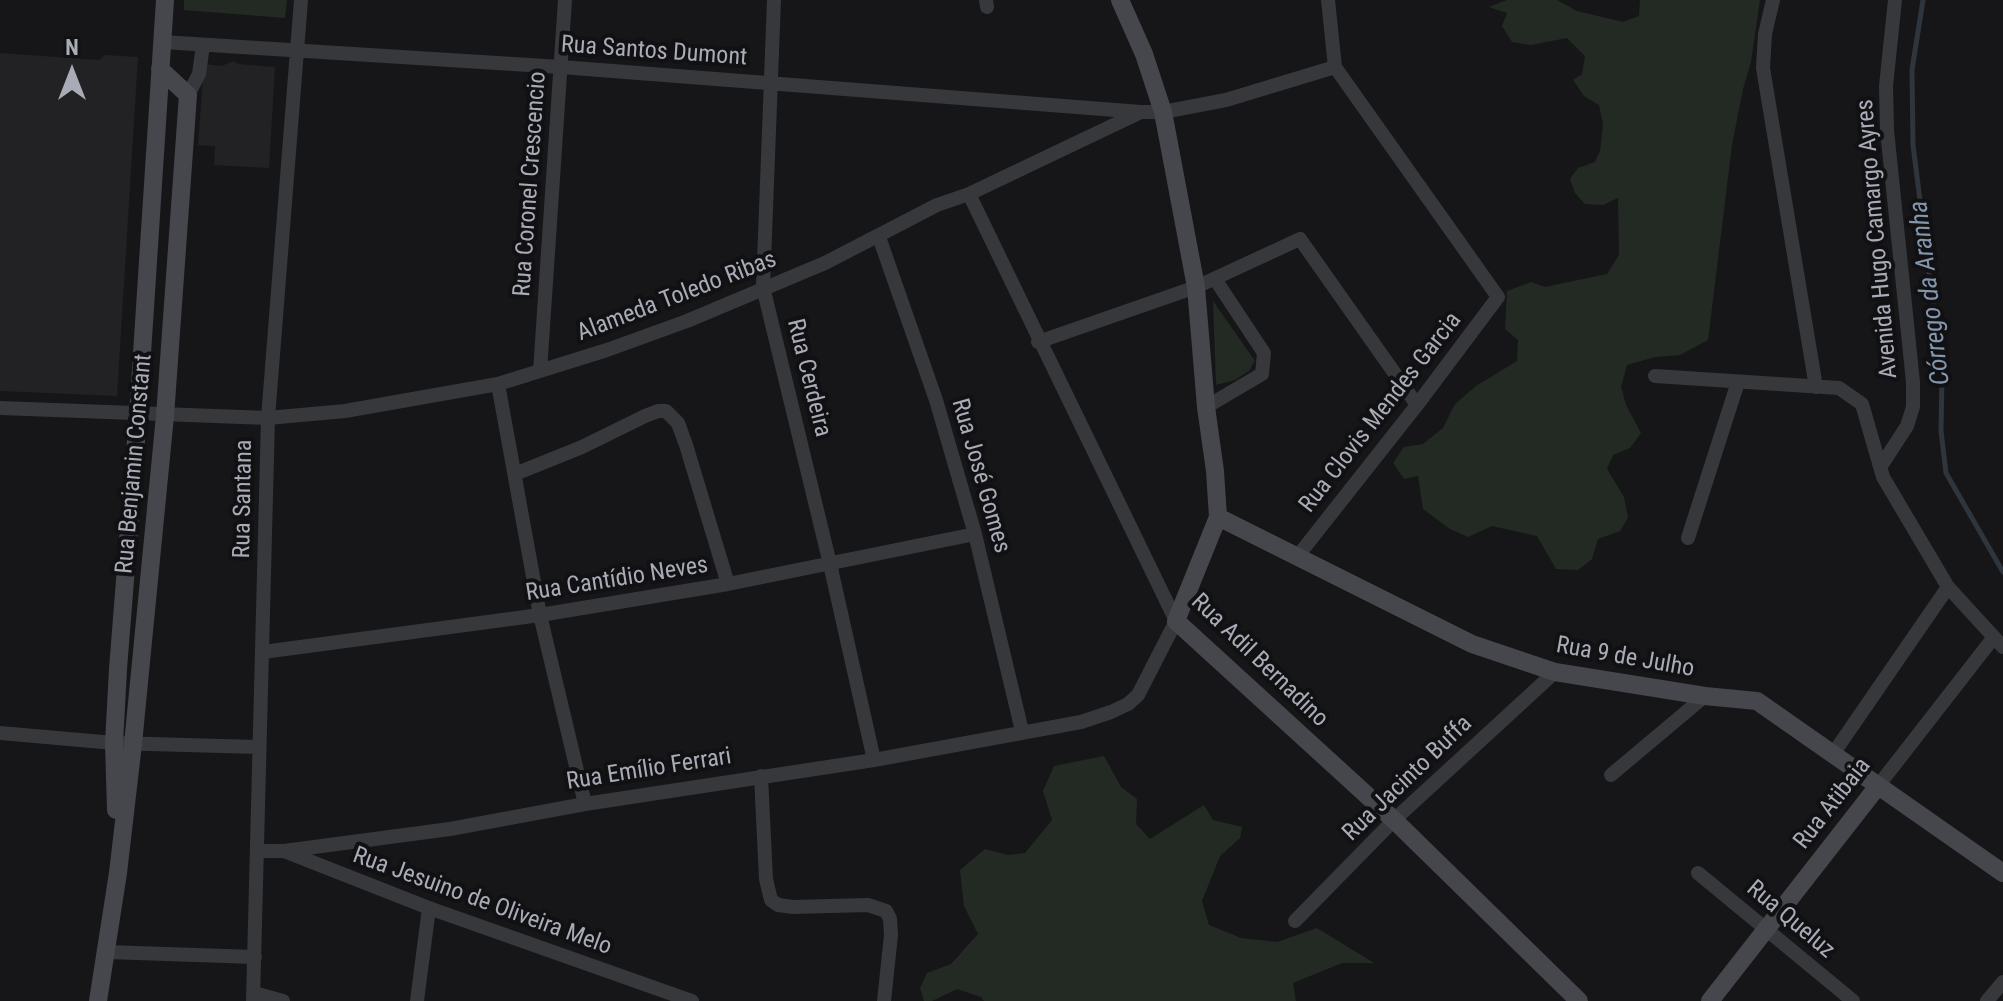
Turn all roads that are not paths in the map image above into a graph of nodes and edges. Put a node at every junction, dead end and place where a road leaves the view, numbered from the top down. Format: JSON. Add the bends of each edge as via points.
{"nodes":[{"id":1,"x":165,"y":0,"type":"edge"},
{"id":2,"x":301,"y":0,"type":"edge"},
{"id":3,"x":565,"y":0,"type":"edge"},
{"id":4,"x":774,"y":0,"type":"edge"},
{"id":5,"x":1120,"y":0,"type":"edge"},
{"id":6,"x":1328,"y":0,"type":"edge"},
{"id":7,"x":1773,"y":0,"type":"edge"},
{"id":8,"x":1895,"y":0,"type":"edge"},
{"id":9,"x":162,"y":42,"type":"junction"},
{"id":10,"x":203,"y":45,"type":"junction"},
{"id":11,"x":297,"y":51,"type":"junction"},
{"id":12,"x":561,"y":67,"type":"junction"},
{"id":13,"x":1335,"y":67,"type":"junction"},
{"id":14,"x":160,"y":69,"type":"junction"},
{"id":15,"x":772,"y":83,"type":"junction"},
{"id":16,"x":188,"y":95,"type":"junction"},
{"id":17,"x":1141,"y":112,"type":"junction"},
{"id":18,"x":1163,"y":112,"type":"junction"},
{"id":19,"x":969,"y":194,"type":"junction"},
{"id":20,"x":879,"y":237,"type":"junction"},
{"id":21,"x":1215,"y":279,"type":"junction"},
{"id":22,"x":763,"y":287,"type":"junction"},
{"id":23,"x":1196,"y":287,"type":"junction"},
{"id":24,"x":1038,"y":342,"type":"junction"},
{"id":25,"x":540,"y":371,"type":"junction"},
{"id":26,"x":1655,"y":376,"type":"dead end"},
{"id":27,"x":1738,"y":382,"type":"junction"},
{"id":28,"x":498,"y":384,"type":"junction"},
{"id":29,"x":1816,"y":387,"type":"junction"},
{"id":30,"x":1417,"y":405,"type":"junction"},
{"id":31,"x":1206,"y":407,"type":"junction"},
{"id":32,"x":0,"y":408,"type":"edge"},
{"id":33,"x":138,"y":415,"type":"junction"},
{"id":34,"x":165,"y":416,"type":"junction"},
{"id":35,"x":268,"y":418,"type":"junction"},
{"id":36,"x":1881,"y":466,"type":"junction"},
{"id":37,"x":515,"y":474,"type":"junction"},
{"id":38,"x":1218,"y":517,"type":"junction"},
{"id":39,"x":975,"y":534,"type":"junction"},
{"id":40,"x":1688,"y":538,"type":"dead end"},
{"id":41,"x":1297,"y":557,"type":"junction"},
{"id":42,"x":830,"y":564,"type":"junction"},
{"id":43,"x":728,"y":584,"type":"junction"},
{"id":44,"x":1948,"y":587,"type":"junction"},
{"id":45,"x":540,"y":615,"type":"junction"},
{"id":46,"x":1176,"y":621,"type":"junction"},
{"id":47,"x":1998,"y":642,"type":"edge"},
{"id":48,"x":263,"y":652,"type":"junction"},
{"id":49,"x":1555,"y":672,"type":"junction"},
{"id":50,"x":1705,"y":696,"type":"junction"},
{"id":51,"x":1022,"y":731,"type":"junction"},
{"id":52,"x":0,"y":733,"type":"edge"},
{"id":53,"x":114,"y":743,"type":"junction"},
{"id":54,"x":133,"y":744,"type":"junction"},
{"id":55,"x":258,"y":747,"type":"junction"},
{"id":56,"x":1833,"y":754,"type":"junction"},
{"id":57,"x":874,"y":760,"type":"junction"},
{"id":58,"x":1611,"y":775,"type":"dead end"},
{"id":59,"x":761,"y":776,"type":"junction"},
{"id":60,"x":1878,"y":786,"type":"junction"},
{"id":61,"x":585,"y":804,"type":"junction"},
{"id":62,"x":1394,"y":820,"type":"junction"},
{"id":63,"x":257,"y":851,"type":"junction"},
{"id":64,"x":284,"y":851,"type":"junction"},
{"id":65,"x":118,"y":873,"type":"junction"},
{"id":66,"x":1698,"y":873,"type":"dead end"},
{"id":67,"x":2003,"y":873,"type":"edge"},
{"id":68,"x":429,"y":908,"type":"junction"},
{"id":69,"x":1295,"y":921,"type":"dead end"},
{"id":70,"x":1766,"y":927,"type":"junction"},
{"id":71,"x":107,"y":952,"type":"junction"},
{"id":72,"x":255,"y":957,"type":"junction"},
{"id":73,"x":2003,"y":982,"type":"edge"},
{"id":74,"x":253,"y":997,"type":"edge"},
{"id":75,"x":98,"y":1001,"type":"edge"},
{"id":76,"x":283,"y":1001,"type":"edge"},
{"id":77,"x":417,"y":1001,"type":"edge"},
{"id":78,"x":692,"y":1001,"type":"edge"},
{"id":79,"x":884,"y":1001,"type":"edge"},
{"id":80,"x":1579,"y":1001,"type":"edge"},
{"id":81,"x":1710,"y":1001,"type":"edge"},
{"id":82,"x":1853,"y":1001,"type":"edge"},
{"id":83,"x":1987,"y":1001,"type":"edge"}],
"edges":[{"from":1,"to":9,"type":"main road","name":"Rua Benjamin Constant"},
{"from":2,"to":11,"type":"street","name":"Rua Santana"},
{"from":3,"to":12,"type":"street","name":"Rua Coronel Crescencio"},
{"from":4,"to":15,"type":"street","name":"Rua Cerdeira"},
{"from":5,"to":18,"type":"main road"},
{"from":6,"to":13,"type":"street"},
{"from":7,"to":29,"type":"street","via":[[1763,68]]},
{"from":8,"to":36,"type":"street","name":"Avenida Hugo Camargo Ayres","via":[[1887,130],[1913,407]]},
{"from":9,"to":10,"type":"street","name":"Rua Santos Dumont"},
{"from":9,"to":14,"type":"main road","name":"Rua Benjamin Constant"},
{"from":10,"to":11,"type":"street","name":"Rua Santos Dumont"},
{"from":10,"to":16,"type":"street","via":[[199,74]]},
{"from":11,"to":12,"type":"street","name":"Rua Santos Dumont"},
{"from":11,"to":35,"type":"street","name":"Rua Santana"},
{"from":12,"to":15,"type":"street","name":"Rua Santos Dumont"},
{"from":12,"to":25,"type":"street","name":"Rua Coronel Crescencio"},
{"from":13,"to":18,"type":"street","name":"Alameda Toledo Ribas","via":[[1226,100]]},
{"from":13,"to":30,"type":"street","name":"Rua Clovis Mendes Garcia","via":[[1498,297]]},
{"from":14,"to":16,"type":"main road"},
{"from":14,"to":33,"type":"main road","name":"Rua Benjamin Constant"},
{"from":15,"to":17,"type":"street","name":"Rua Santos Dumont"},
{"from":15,"to":22,"type":"street","name":"Rua Cerdeira"},
{"from":16,"to":34,"type":"main road","name":"Rua Benjamin Constant"},
{"from":17,"to":18,"type":"street","name":"Alameda Toledo Ribas"},
{"from":17,"to":19,"type":"street","name":"Alameda Toledo Ribas"},
{"from":18,"to":23,"type":"main road"},
{"from":19,"to":20,"type":"street","name":"Alameda Toledo Ribas"},
{"from":19,"to":24,"type":"street","name":"Rua Adil Bernadino"},
{"from":20,"to":22,"type":"street","name":"Alameda Toledo Ribas"},
{"from":20,"to":39,"type":"street","name":"Rua José Gomes","via":[[936,400]]},
{"from":21,"to":23,"type":"street"},
{"from":21,"to":30,"type":"street","via":[[1300,239]]},
{"from":21,"to":31,"type":"street","via":[[1264,353],[1262,374]]},
{"from":22,"to":25,"type":"street","name":"Alameda Toledo Ribas","via":[[687,321]]},
{"from":22,"to":42,"type":"street","name":"Rua Cerdeira"},
{"from":23,"to":24,"type":"street"},
{"from":23,"to":31,"type":"main road"},
{"from":24,"to":46,"type":"street","name":"Rua Adil Bernadino"},
{"from":25,"to":28,"type":"street","name":"Alameda Toledo Ribas"},
{"from":26,"to":27,"type":"street"},
{"from":27,"to":29,"type":"street"},
{"from":27,"to":40,"type":"street"},
{"from":28,"to":35,"type":"street","name":"Alameda Toledo Ribas","via":[[395,404]]},
{"from":28,"to":37,"type":"street"},
{"from":29,"to":36,"type":"street","via":[[1839,388],[1862,404]]},
{"from":30,"to":41,"type":"street","name":"Rua Clovis Mendes Garcia"},
{"from":31,"to":38,"type":"main road"},
{"from":32,"to":33,"type":"street","name":"Alameda Toledo Ribas"},
{"from":33,"to":34,"type":"street","name":"Alameda Toledo Ribas"},
{"from":33,"to":53,"type":"main road","name":"Rua Benjamin Constant"},
{"from":34,"to":35,"type":"street","name":"Alameda Toledo Ribas"},
{"from":34,"to":54,"type":"main road","name":"Rua Benjamin Constant"},
{"from":35,"to":48,"type":"street","name":"Rua Santana"},
{"from":36,"to":44,"type":"street"},
{"from":37,"to":43,"type":"street","via":[[666,411],[678,423],[686,445]]},
{"from":37,"to":45,"type":"street"},
{"from":38,"to":41,"type":"main road","name":"Rua 9 de Julho"},
{"from":38,"to":46,"type":"main road"},
{"from":39,"to":42,"type":"street","name":"Rua Cantídio Neves"},
{"from":39,"to":51,"type":"street","name":"Rua José Gomes"},
{"from":41,"to":49,"type":"main road","name":"Rua 9 de Julho","via":[[1472,644]]},
{"from":42,"to":43,"type":"street","name":"Rua Cantídio Neves"},
{"from":42,"to":57,"type":"street","name":"Rua Cerdeira"},
{"from":43,"to":45,"type":"street","name":"Rua Cantídio Neves"},
{"from":44,"to":47,"type":"street"},
{"from":44,"to":56,"type":"street"},
{"from":45,"to":48,"type":"street","name":"Rua Cantídio Neves"},
{"from":45,"to":61,"type":"street"},
{"from":46,"to":51,"type":"street","name":"Rua Emílio Ferrari","via":[[1138,695],[1128,704],[1081,722]]},
{"from":46,"to":62,"type":"main road","name":"Rua Adil Bernadino"},
{"from":47,"to":60,"type":"street","name":"Rua Atibaia"},
{"from":48,"to":55,"type":"street","name":"Rua Santana"},
{"from":49,"to":50,"type":"main road","name":"Rua 9 de Julho"},
{"from":49,"to":62,"type":"street","name":"Rua Jacinto Buffa"},
{"from":50,"to":56,"type":"main road","name":"Rua 9 de Julho","via":[[1757,701]]},
{"from":50,"to":58,"type":"street"},
{"from":51,"to":57,"type":"street","name":"Rua Emílio Ferrari"},
{"from":52,"to":53,"type":"street"},
{"from":53,"to":54,"type":"street"},
{"from":53,"to":65,"type":"main road","name":"Rua Benjamin Constant"},
{"from":54,"to":55,"type":"street"},
{"from":54,"to":65,"type":"main road","name":"Rua Benjamin Constant"},
{"from":55,"to":63,"type":"street","name":"Rua Santana"},
{"from":56,"to":60,"type":"main road","name":"Rua 9 de Julho"},
{"from":57,"to":59,"type":"street","name":"Rua Emílio Ferrari"},
{"from":59,"to":61,"type":"street","name":"Rua Emílio Ferrari"},
{"from":59,"to":79,"type":"street","via":[[771,900],[793,907],[868,905],[886,911],[891,935]]},
{"from":60,"to":67,"type":"main road","name":"Rua 9 de Julho"},
{"from":60,"to":70,"type":"main road","name":"Rua Atibaia"},
{"from":61,"to":64,"type":"street","name":"Rua Emílio Ferrari"},
{"from":62,"to":69,"type":"street","name":"Rua Jacinto Buffa"},
{"from":62,"to":80,"type":"main road","name":"Rua Adil Bernadino"},
{"from":63,"to":64,"type":"street","name":"Rua Jesuino de Oliveira Melo"},
{"from":63,"to":72,"type":"street","name":"Rua Santana"},
{"from":64,"to":68,"type":"street","name":"Rua Jesuino de Oliveira Melo"},
{"from":65,"to":71,"type":"main road","name":"Rua Benjamin Constant"},
{"from":66,"to":70,"type":"street","name":"Rua Queluz"},
{"from":68,"to":77,"type":"street"},
{"from":68,"to":78,"type":"street","name":"Rua Jesuino de Oliveira Melo"},
{"from":70,"to":81,"type":"main road","name":"Rua Atibaia"},
{"from":70,"to":82,"type":"street","name":"Rua Queluz"},
{"from":71,"to":72,"type":"street"},
{"from":71,"to":75,"type":"main road","name":"Rua Benjamin Constant"},
{"from":72,"to":74,"type":"street","name":"Rua Santana"},
{"from":73,"to":83,"type":"street"},
{"from":74,"to":76,"type":"street"}]}
